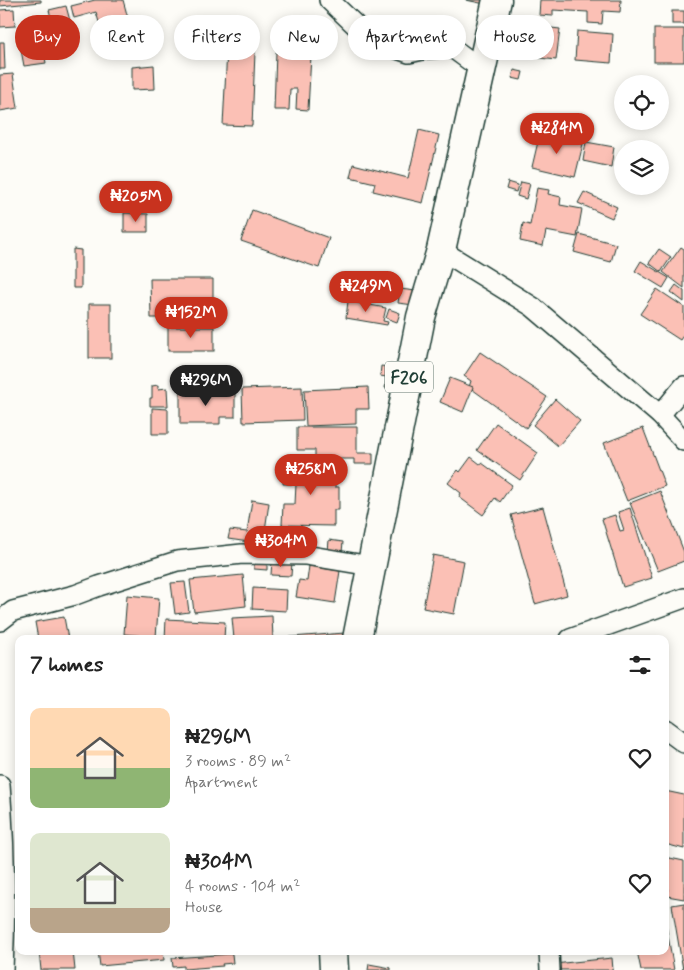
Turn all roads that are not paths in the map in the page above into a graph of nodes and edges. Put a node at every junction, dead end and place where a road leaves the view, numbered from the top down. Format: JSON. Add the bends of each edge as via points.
{"nodes":[{"id":1,"x":329,"y":0,"type":"edge"},
{"id":2,"x":497,"y":0,"type":"edge"},
{"id":3,"x":483,"y":62,"type":"junction"},
{"id":4,"x":441,"y":250,"type":"junction"},
{"id":5,"x":684,"y":386,"type":"edge"},
{"id":6,"x":660,"y":415,"type":"junction"},
{"id":7,"x":684,"y":441,"type":"edge"},
{"id":8,"x":370,"y":566,"type":"junction"},
{"id":9,"x":684,"y":598,"type":"edge"},
{"id":10,"x":4,"y":613,"type":"edge"},
{"id":11,"x":358,"y":635,"type":"edge"},
{"id":12,"x":581,"y":635,"type":"edge"},
{"id":13,"x":669,"y":732,"type":"edge"},
{"id":14,"x":684,"y":743,"type":"edge"},
{"id":15,"x":0,"y":785,"type":"edge"},
{"id":16,"x":333,"y":955,"type":"edge"},
{"id":17,"x":549,"y":955,"type":"edge"},
{"id":18,"x":3,"y":970,"type":"edge"},
{"id":19,"x":334,"y":970,"type":"edge"},
{"id":20,"x":550,"y":970,"type":"edge"}],
"edges":[{"from":1,"to":3,"type":"street","via":[[371,40],[409,52],[451,48],[470,61]]},
{"from":2,"to":3,"type":"main road","number":"F206"},
{"from":3,"to":4,"type":"main road","number":"F206"},
{"from":4,"to":6,"type":"street","via":[[533,307]]},
{"from":4,"to":8,"type":"main road","number":"F206","via":[[421,316]]},
{"from":5,"to":6,"type":"street"},
{"from":6,"to":7,"type":"street"},
{"from":8,"to":10,"type":"street","via":[[305,555],[242,554],[177,561],[75,595]]},
{"from":8,"to":11,"type":"main road","number":"F206"},
{"from":9,"to":12,"type":"street"},
{"from":13,"to":14,"type":"street"},
{"from":15,"to":18,"type":"street","via":[[6,907]]},
{"from":16,"to":19,"type":"main road"},
{"from":17,"to":20,"type":"street"}]}
